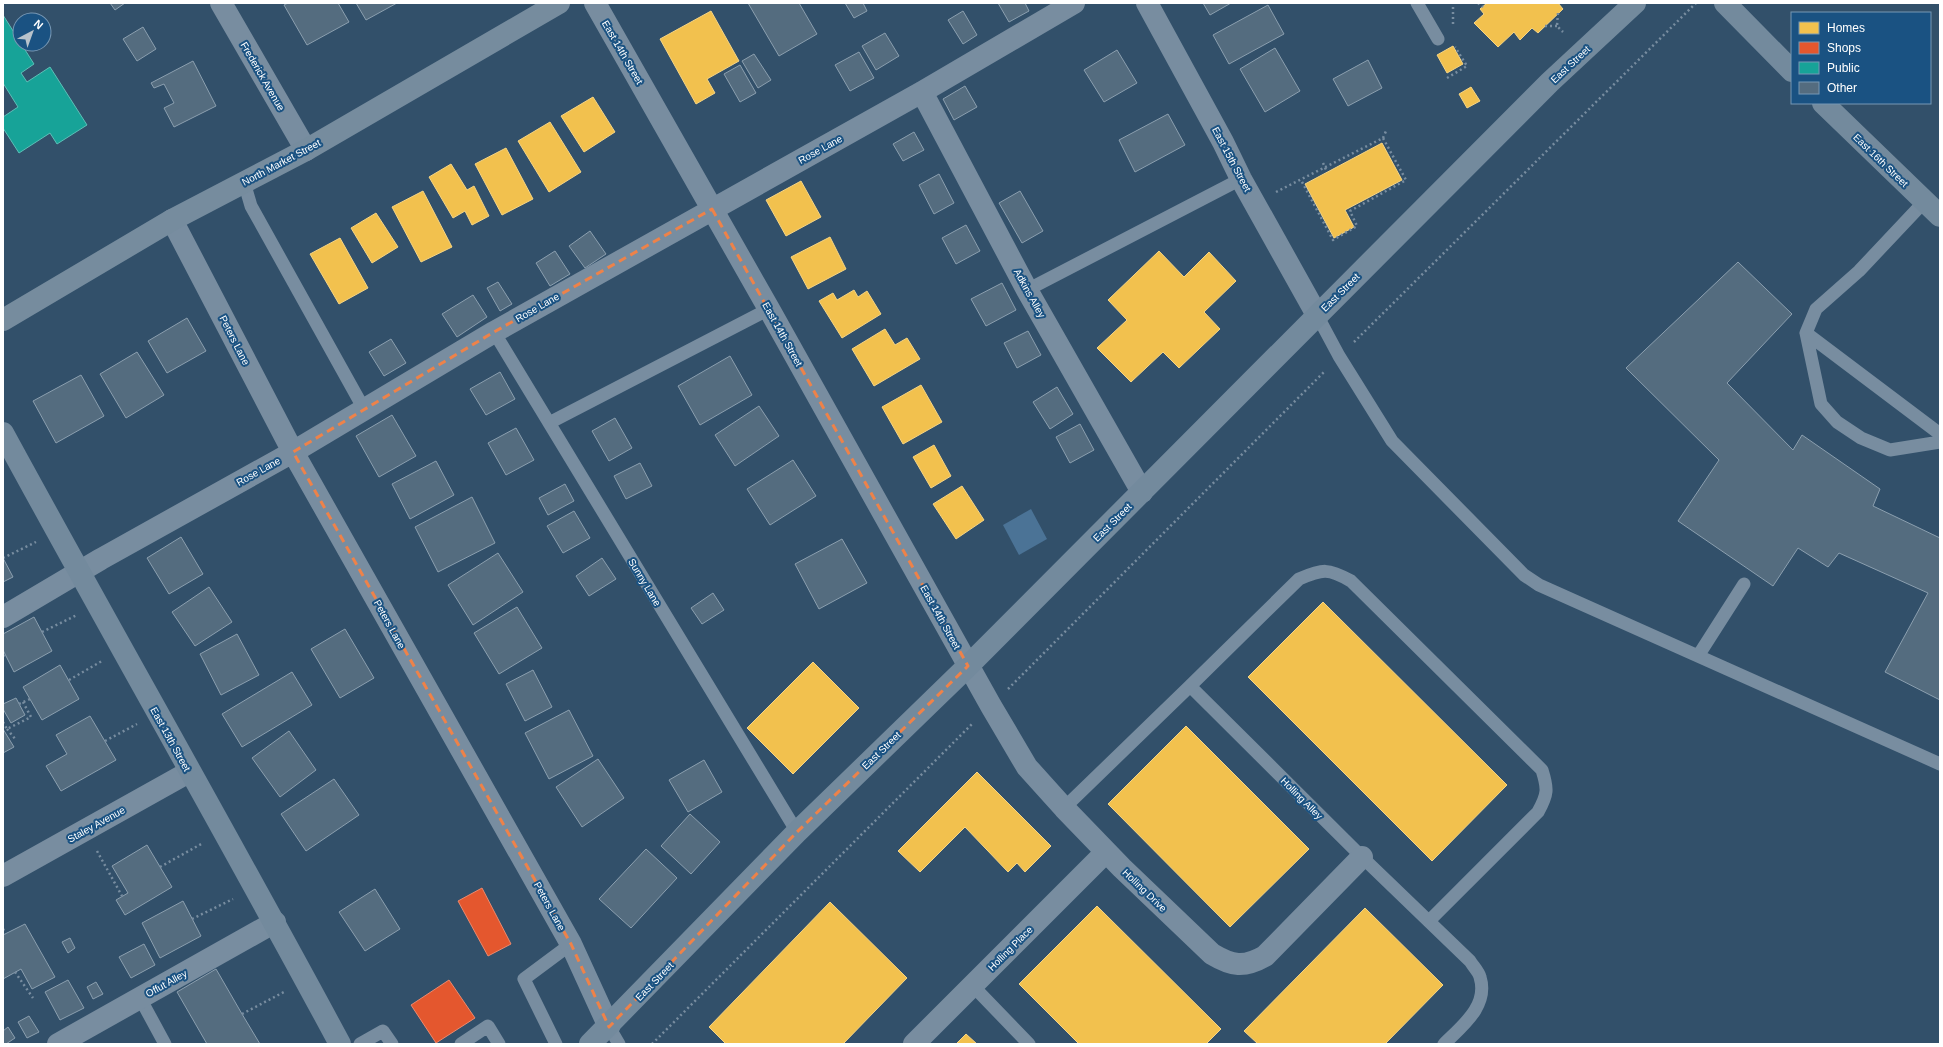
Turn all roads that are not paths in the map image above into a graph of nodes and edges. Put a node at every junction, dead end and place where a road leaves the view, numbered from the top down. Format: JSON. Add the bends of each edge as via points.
{"nodes":[{"id":1,"x":221,"y":3,"type":"edge"},
{"id":2,"x":559,"y":3,"type":"edge"},
{"id":3,"x":595,"y":3,"type":"edge"},
{"id":4,"x":1074,"y":3,"type":"edge"},
{"id":5,"x":1147,"y":3,"type":"edge"},
{"id":6,"x":1417,"y":3,"type":"edge"},
{"id":7,"x":1635,"y":3,"type":"edge"},
{"id":8,"x":1725,"y":3,"type":"edge"},
{"id":9,"x":1438,"y":39,"type":"dead end"},
{"id":10,"x":1791,"y":70,"type":"edge"},
{"id":11,"x":922,"y":92,"type":"junction"},
{"id":12,"x":1824,"y":104,"type":"edge"},
{"id":13,"x":306,"y":150,"type":"junction"},
{"id":14,"x":1241,"y":179,"type":"junction"},
{"id":15,"x":244,"y":182,"type":"junction"},
{"id":16,"x":1924,"y":202,"type":"junction"},
{"id":17,"x":712,"y":209,"type":"junction"},
{"id":18,"x":1940,"y":216,"type":"edge"},
{"id":19,"x":172,"y":220,"type":"junction"},
{"id":20,"x":1028,"y":290,"type":"junction"},
{"id":21,"x":769,"y":309,"type":"junction"},
{"id":22,"x":1318,"y":315,"type":"junction"},
{"id":23,"x":3,"y":320,"type":"edge"},
{"id":24,"x":494,"y":332,"type":"junction"},
{"id":25,"x":1806,"y":333,"type":"junction"},
{"id":26,"x":364,"y":409,"type":"junction"},
{"id":27,"x":549,"y":423,"type":"junction"},
{"id":28,"x":3,"y":433,"type":"edge"},
{"id":29,"x":1940,"y":434,"type":"edge"},
{"id":30,"x":1940,"y":442,"type":"edge"},
{"id":31,"x":293,"y":452,"type":"junction"},
{"id":32,"x":1142,"y":492,"type":"junction"},
{"id":33,"x":79,"y":572,"type":"junction"},
{"id":34,"x":1744,"y":584,"type":"dead end"},
{"id":35,"x":3,"y":617,"type":"edge"},
{"id":36,"x":1698,"y":656,"type":"junction"},
{"id":37,"x":968,"y":666,"type":"junction"},
{"id":38,"x":1190,"y":686,"type":"junction"},
{"id":39,"x":1940,"y":764,"type":"edge"},
{"id":40,"x":189,"y":772,"type":"junction"},
{"id":41,"x":1064,"y":808,"type":"junction"},
{"id":42,"x":797,"y":832,"type":"junction"},
{"id":43,"x":1106,"y":852,"type":"junction"},
{"id":44,"x":1362,"y":857,"type":"junction"},
{"id":45,"x":3,"y":876,"type":"edge"},
{"id":46,"x":1429,"y":921,"type":"junction"},
{"id":47,"x":275,"y":922,"type":"junction"},
{"id":48,"x":571,"y":944,"type":"junction"},
{"id":49,"x":973,"y":986,"type":"junction"},
{"id":50,"x":140,"y":998,"type":"junction"},
{"id":51,"x":614,"y":1035,"type":"edge"},
{"id":52,"x":58,"y":1044,"type":"edge"},
{"id":53,"x":165,"y":1044,"type":"edge"},
{"id":54,"x":340,"y":1044,"type":"edge"},
{"id":55,"x":360,"y":1044,"type":"edge"},
{"id":56,"x":392,"y":1044,"type":"edge"},
{"id":57,"x":462,"y":1044,"type":"edge"},
{"id":58,"x":499,"y":1044,"type":"edge"},
{"id":59,"x":556,"y":1044,"type":"edge"},
{"id":60,"x":590,"y":1044,"type":"edge"},
{"id":61,"x":914,"y":1044,"type":"edge"},
{"id":62,"x":1029,"y":1044,"type":"edge"},
{"id":63,"x":1444,"y":1044,"type":"edge"}],
"edges":[{"from":1,"to":13,"type":"street","name":"Frederick Avenue"},
{"from":2,"to":13,"type":"main road","name":"North Market Street"},
{"from":3,"to":17,"type":"street","name":"East 14th Street"},
{"from":4,"to":11,"type":"street","name":"Rose Lane"},
{"from":5,"to":14,"type":"street","name":"East 15th Street"},
{"from":6,"to":9,"type":"lane"},
{"from":7,"to":22,"type":"main road","name":"East Street","via":[[1550,82]]},
{"from":8,"to":10,"type":"main road"},
{"from":11,"to":17,"type":"street","name":"Rose Lane"},
{"from":11,"to":20,"type":"street","name":"Adkins Alley"},
{"from":12,"to":16,"type":"main road","name":"East 16th Street"},
{"from":13,"to":15,"type":"main road","name":"North Market Street"},
{"from":14,"to":20,"type":"lane"},
{"from":14,"to":22,"type":"street","name":"East 15th Street"},
{"from":15,"to":19,"type":"main road","name":"North Market Street"},
{"from":15,"to":26,"type":"lane","via":[[251,206]]},
{"from":16,"to":18,"type":"main road","name":"East 16th Street"},
{"from":16,"to":25,"type":"lane","via":[[1859,270],[1816,309]]},
{"from":17,"to":21,"type":"street","name":"East 14th Street"},
{"from":17,"to":24,"type":"street","name":"Rose Lane"},
{"from":19,"to":23,"type":"main road","name":"North Market Street"},
{"from":19,"to":31,"type":"street","name":"Peters Lane"},
{"from":20,"to":32,"type":"street","name":"Adkins Alley"},
{"from":21,"to":27,"type":"lane"},
{"from":21,"to":37,"type":"street","name":"East 14th Street"},
{"from":22,"to":32,"type":"main road","name":"East Street"},
{"from":22,"to":36,"type":"lane","via":[[1392,441],[1524,575],[1539,585]]},
{"from":24,"to":26,"type":"street","name":"Rose Lane"},
{"from":24,"to":27,"type":"lane","name":"Sunny Lane"},
{"from":25,"to":29,"type":"lane"},
{"from":25,"to":30,"type":"lane","via":[[1822,404],[1837,422],[1861,438],[1890,450]]},
{"from":26,"to":31,"type":"street","name":"Rose Lane"},
{"from":27,"to":42,"type":"lane","name":"Sunny Lane"},
{"from":28,"to":33,"type":"main road","name":"East 13th Street"},
{"from":31,"to":33,"type":"street","name":"Rose Lane"},
{"from":31,"to":48,"type":"street","name":"Peters Lane"},
{"from":32,"to":37,"type":"main road","name":"East Street"},
{"from":33,"to":35,"type":"street","name":"Rose Lane"},
{"from":33,"to":40,"type":"main road","name":"East 13th Street"},
{"from":34,"to":36,"type":"lane"},
{"from":36,"to":39,"type":"lane"},
{"from":37,"to":41,"type":"street","name":"Holling Drive","via":[[1027,767]]},
{"from":37,"to":42,"type":"main road","name":"East Street"},
{"from":38,"to":41,"type":"lane"},
{"from":38,"to":44,"type":"lane","name":"Holling Alley"},
{"from":38,"to":46,"type":"lane","via":[[1298,579],[1317,572],[1334,571],[1357,586],[1542,770],[1547,786],[1545,799],[1538,812]]},
{"from":40,"to":45,"type":"street","name":"Staley Avenue"},
{"from":40,"to":47,"type":"main road","name":"East 13th Street"},
{"from":41,"to":43,"type":"street","name":"Holling Drive"},
{"from":42,"to":51,"type":"main road","name":"East Street"},
{"from":43,"to":44,"type":"street","name":"Holling Drive","via":[[1212,954],[1225,962],[1240,965],[1265,956]]},
{"from":43,"to":49,"type":"street","name":"Holling Place"},
{"from":44,"to":46,"type":"lane","name":"Holling Alley"},
{"from":46,"to":63,"type":"lane","name":"Holling Alley","via":[[1470,961],[1480,976],[1482,991],[1480,1002],[1470,1018]]},
{"from":47,"to":50,"type":"street","name":"Offut Alley"},
{"from":47,"to":54,"type":"main road","name":"East 13th Street"},
{"from":48,"to":51,"type":"street","name":"Peters Lane"},
{"from":48,"to":59,"type":"lane","via":[[524,979]]},
{"from":49,"to":61,"type":"street","name":"Holling Place"},
{"from":49,"to":62,"type":"lane"},
{"from":50,"to":52,"type":"street","name":"Offut Alley"},
{"from":50,"to":53,"type":"lane"},
{"from":51,"to":60,"type":"main road","name":"East Street"},
{"from":55,"to":56,"type":"lane","via":[[383,1031]]},
{"from":57,"to":58,"type":"lane","via":[[488,1026]]}]}
